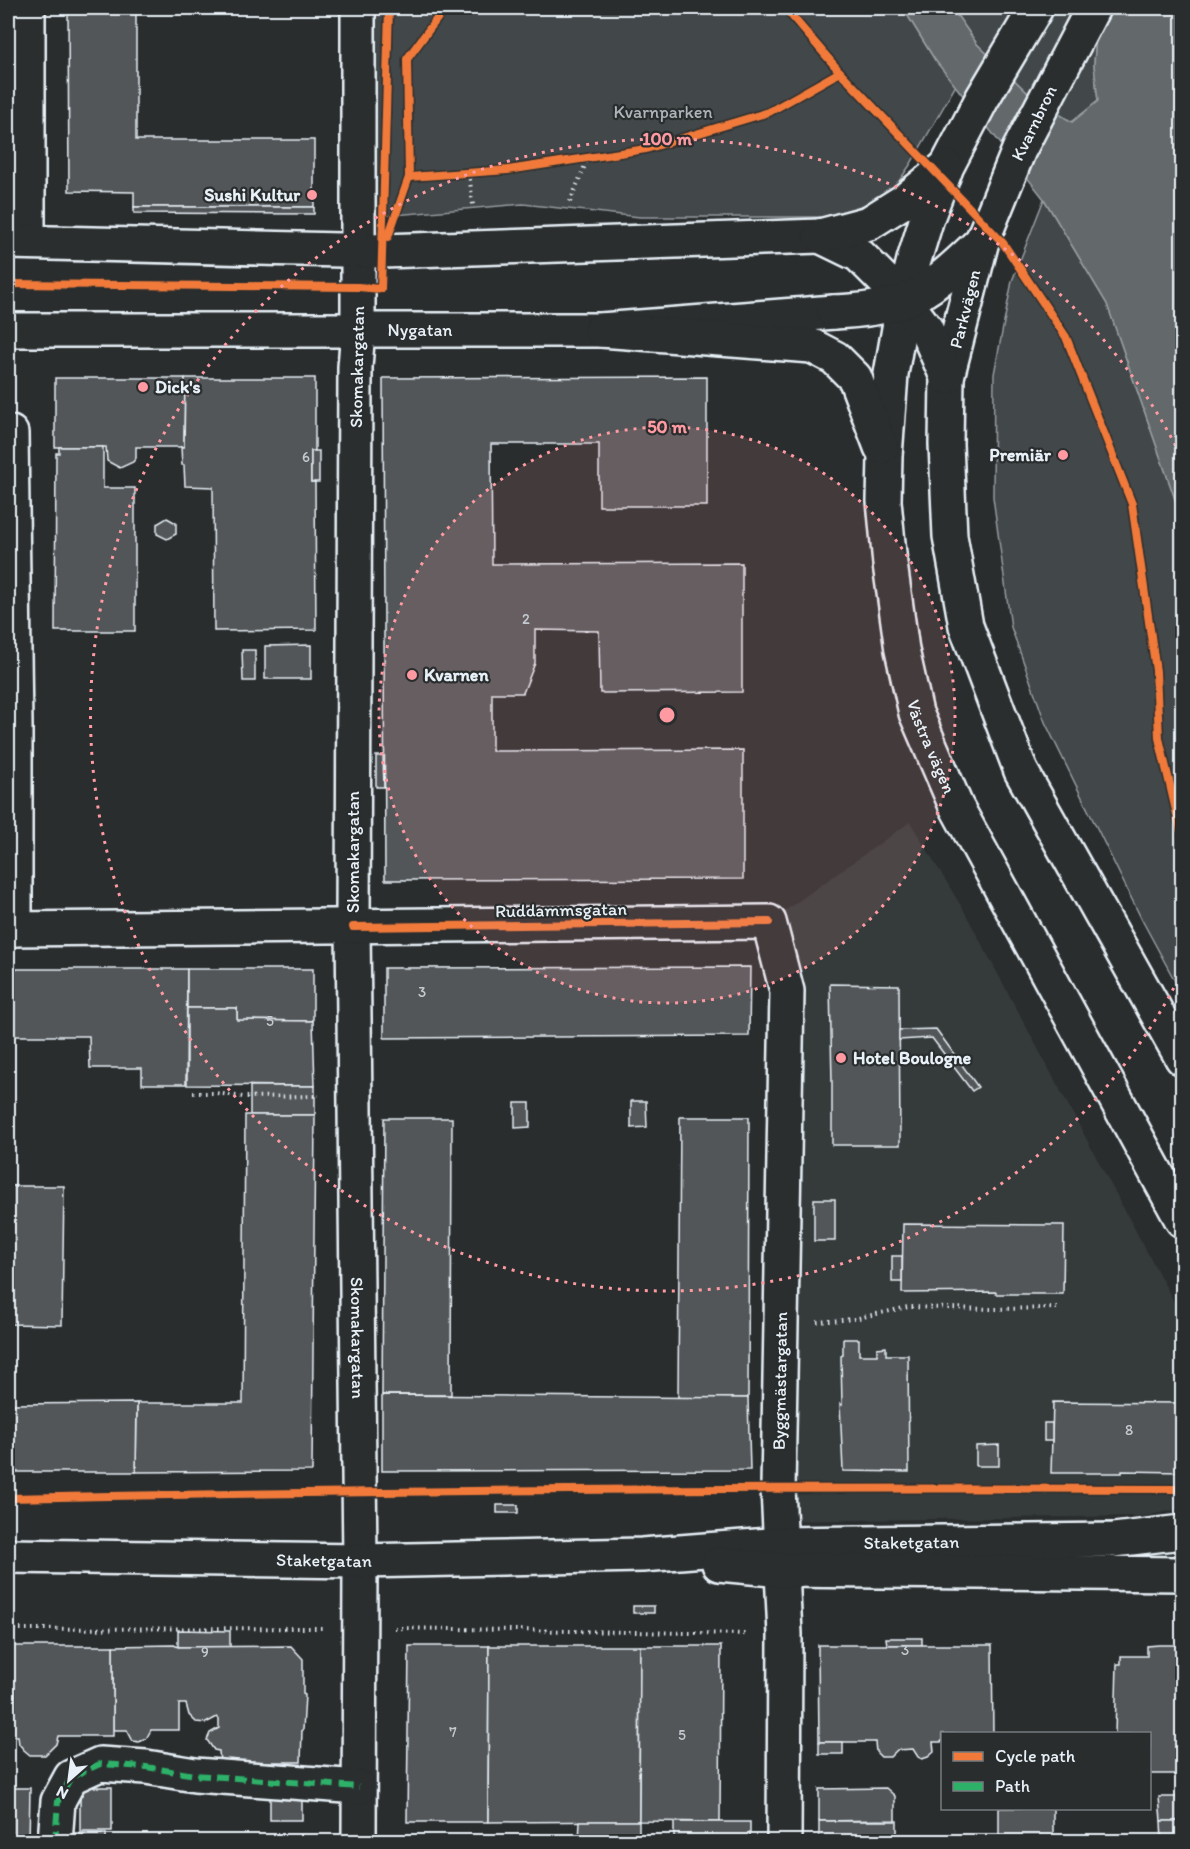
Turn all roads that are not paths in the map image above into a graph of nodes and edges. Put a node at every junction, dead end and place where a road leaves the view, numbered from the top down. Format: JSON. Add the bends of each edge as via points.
{"nodes":[{"id":1,"x":28,"y":8,"type":"edge"},
{"id":2,"x":358,"y":8,"type":"edge"},
{"id":3,"x":1036,"y":8,"type":"edge"},
{"id":4,"x":1093,"y":8,"type":"edge"},
{"id":5,"x":947,"y":166,"type":"junction"},
{"id":6,"x":820,"y":236,"type":"junction"},
{"id":7,"x":982,"y":241,"type":"junction"},
{"id":8,"x":18,"y":242,"type":"edge"},
{"id":9,"x":358,"y":251,"type":"junction"},
{"id":10,"x":904,"y":300,"type":"junction"},
{"id":11,"x":8,"y":330,"type":"edge"},
{"id":12,"x":358,"y":330,"type":"junction"},
{"id":13,"x":601,"y":330,"type":"junction"},
{"id":14,"x":947,"y":377,"type":"junction"},
{"id":15,"x":11,"y":433,"type":"dead end"},
{"id":16,"x":885,"y":456,"type":"junction"},
{"id":17,"x":769,"y":922,"type":"joint"},
{"id":18,"x":353,"y":927,"type":"junction"},
{"id":19,"x":11,"y":929,"type":"edge"},
{"id":20,"x":1182,"y":1058,"type":"edge"},
{"id":21,"x":1182,"y":1220,"type":"edge"},
{"id":22,"x":1182,"y":1532,"type":"edge"},
{"id":23,"x":8,"y":1556,"type":"edge"},
{"id":24,"x":781,"y":1557,"type":"junction"},
{"id":25,"x":360,"y":1561,"type":"junction"},
{"id":26,"x":1181,"y":1574,"type":"edge"},
{"id":27,"x":359,"y":1787,"type":"junction"},
{"id":28,"x":55,"y":1842,"type":"edge"},
{"id":29,"x":359,"y":1842,"type":"edge"},
{"id":30,"x":784,"y":1842,"type":"edge"}],
"edges":[{"from":1,"to":8,"type":"street"},
{"from":2,"to":9,"type":"street","name":"Skomakargatan"},
{"from":3,"to":5,"type":"street"},
{"from":4,"to":7,"type":"street","name":"Kvarnbron","via":[[1019,150]]},
{"from":5,"to":6,"type":"street","via":[[869,223]]},
{"from":5,"to":10,"type":"street","name":"Västra vägen","via":[[927,218]]},
{"from":6,"to":9,"type":"street"},
{"from":6,"to":10,"type":"street","via":[[860,255]]},
{"from":7,"to":10,"type":"street","name":"Nygatan","via":[[945,276]]},
{"from":7,"to":14,"type":"street","name":"Parkvägen"},
{"from":8,"to":9,"type":"street"},
{"from":9,"to":12,"type":"street","name":"Skomakargatan"},
{"from":10,"to":13,"type":"street","name":"Nygatan","via":[[862,310]]},
{"from":10,"to":14,"type":"street","via":[[926,329]]},
{"from":10,"to":16,"type":"street","name":"Västra vägen","via":[[891,374]]},
{"from":11,"to":12,"type":"street","name":"Nygatan"},
{"from":12,"to":13,"type":"street","name":"Nygatan"},
{"from":12,"to":18,"type":"street","name":"Skomakargatan"},
{"from":13,"to":16,"type":"street","via":[[812,346],[835,358],[855,378]]},
{"from":14,"to":20,"type":"street","via":[[950,536],[966,626],[1021,771]]},
{"from":15,"to":19,"type":"street","via":[[15,726]]},
{"from":16,"to":21,"type":"street","name":"Västra vägen","via":[[884,501],[890,564],[916,713],[956,807]]},
{"from":17,"to":18,"type":"street","name":"Ruddammsgatan"},
{"from":17,"to":24,"type":"street","name":"Byggmästargatan","via":[[787,991],[778,1488]]},
{"from":18,"to":19,"type":"street","name":"Ruddammsgatan"},
{"from":18,"to":25,"type":"street","name":"Skomakargatan"},
{"from":22,"to":24,"type":"street","name":"Staketgatan","via":[[1114,1540]]},
{"from":23,"to":25,"type":"street","name":"Staketgatan"},
{"from":24,"to":25,"type":"street","name":"Staketgatan","via":[[642,1555]]},
{"from":24,"to":26,"type":"street","name":"Staketgatan"},
{"from":24,"to":30,"type":"street","name":"Byggmästargatan","via":[[785,1634]]},
{"from":25,"to":27,"type":"street","name":"Skomakargatan"},
{"from":27,"to":28,"type":"street","via":[[100,1764],[72,1777],[58,1801]]},
{"from":27,"to":29,"type":"street","name":"Skomakargatan"}]}
